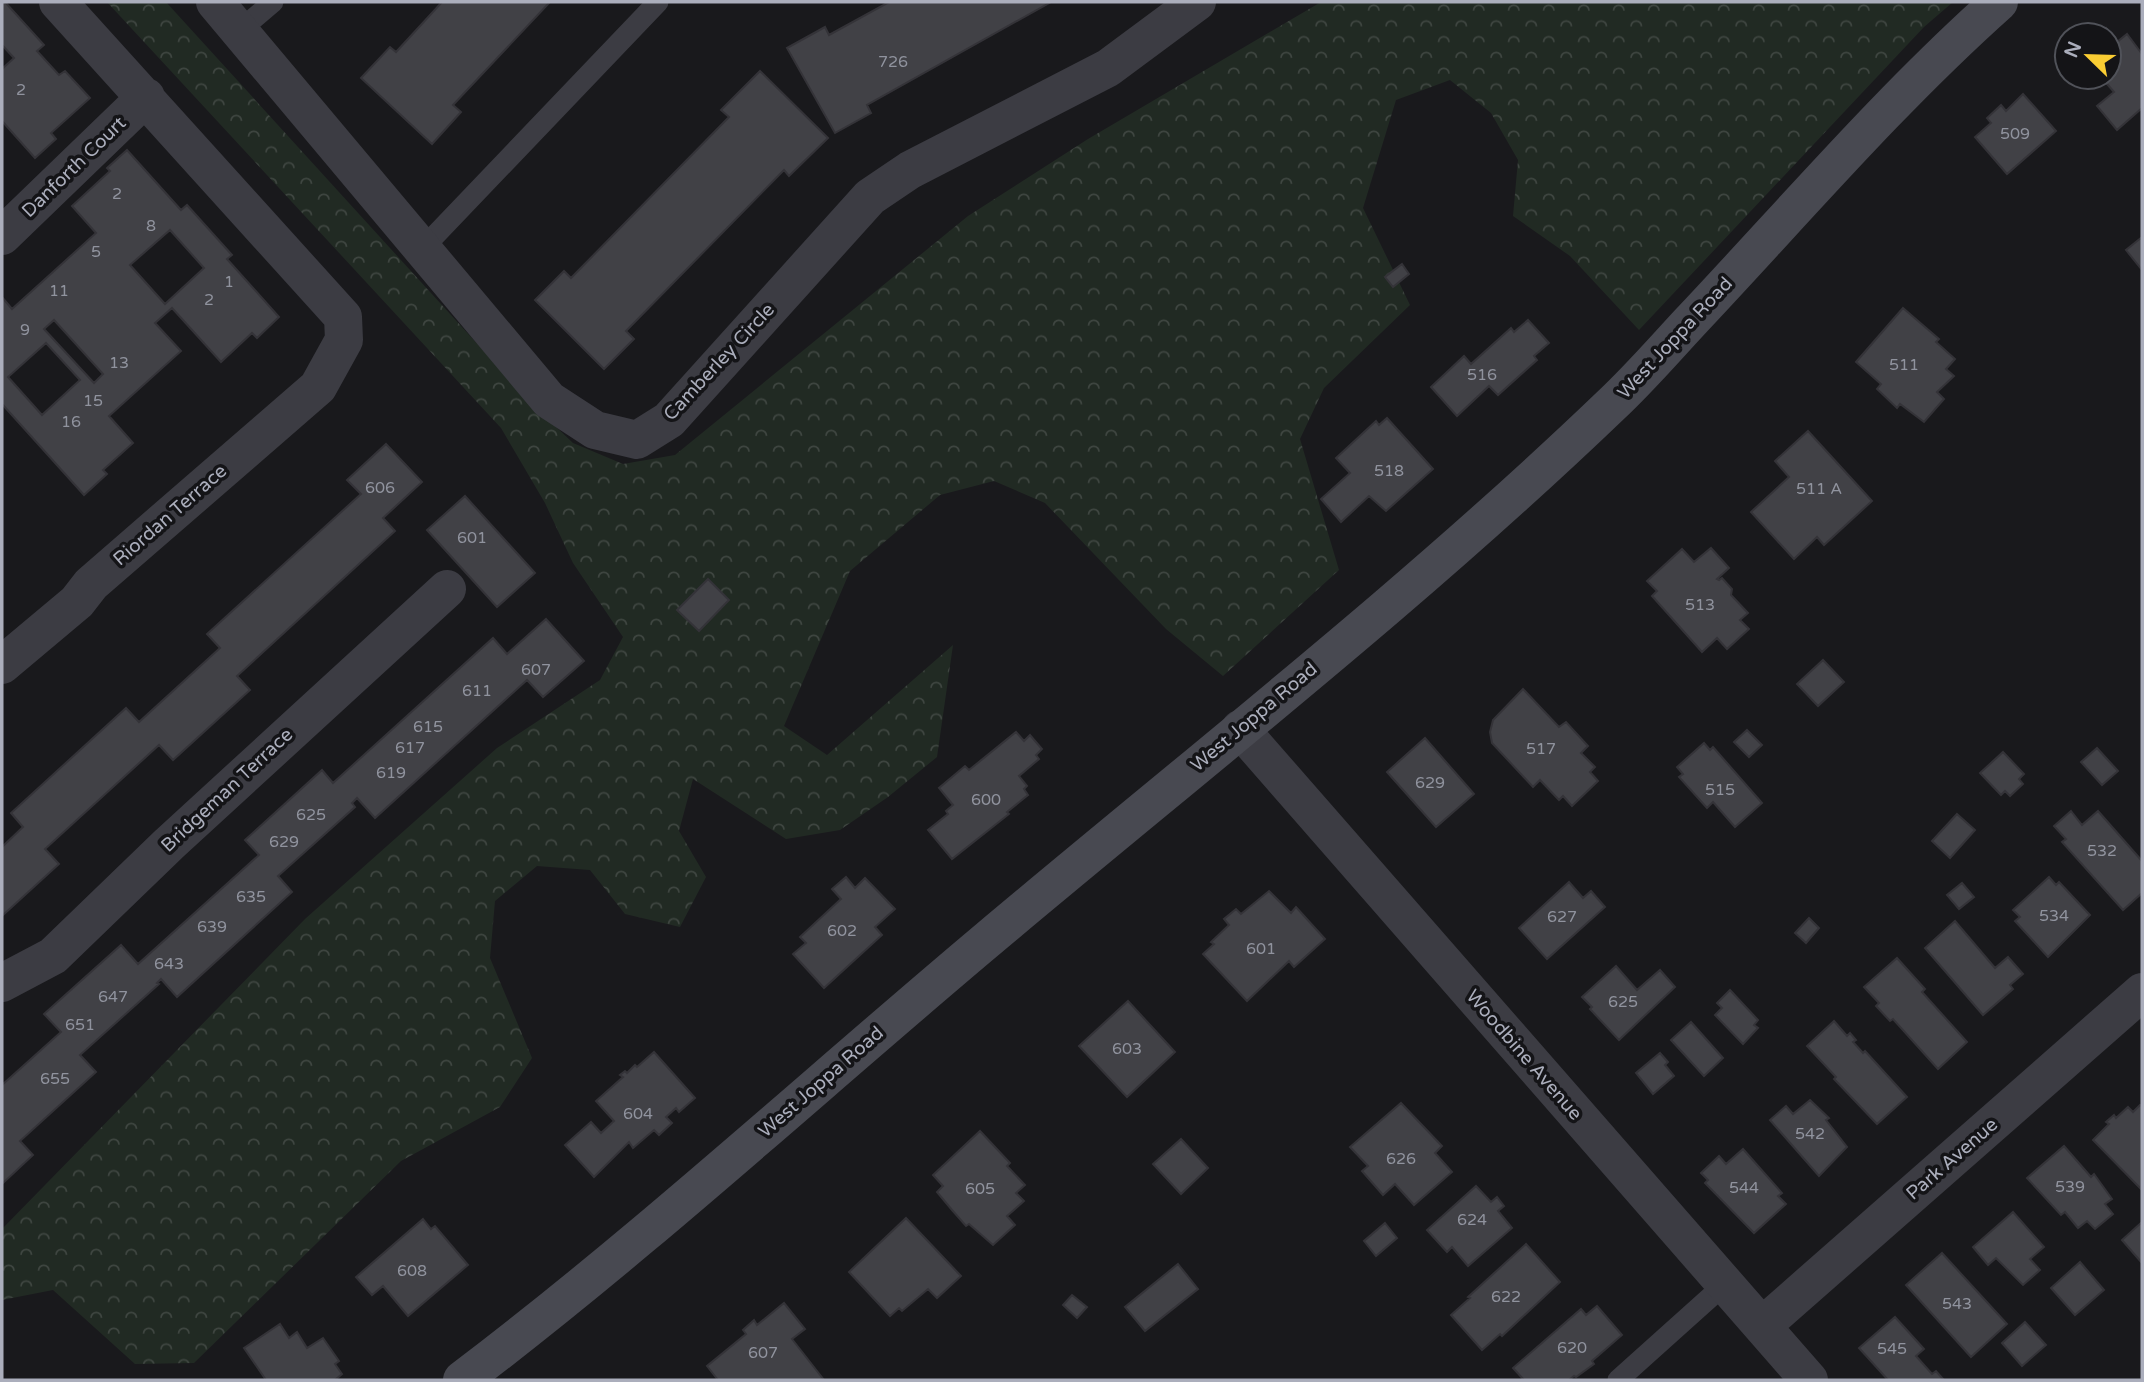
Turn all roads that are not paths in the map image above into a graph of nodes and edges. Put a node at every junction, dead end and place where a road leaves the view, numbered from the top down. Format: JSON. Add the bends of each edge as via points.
{"nodes":[{"id":1,"x":58,"y":2,"type":"edge"},
{"id":2,"x":215,"y":2,"type":"edge"},
{"id":3,"x":273,"y":2,"type":"edge"},
{"id":4,"x":658,"y":2,"type":"edge"},
{"id":5,"x":1197,"y":2,"type":"edge"},
{"id":6,"x":1999,"y":2,"type":"edge"},
{"id":7,"x":239,"y":31,"type":"junction"},
{"id":8,"x":146,"y":97,"type":"junction"},
{"id":9,"x":2,"y":236,"type":"edge"},
{"id":10,"x":422,"y":248,"type":"junction"},
{"id":11,"x":447,"y":589,"type":"dead end"},
{"id":12,"x":2,"y":665,"type":"edge"},
{"id":13,"x":1240,"y":729,"type":"junction"},
{"id":14,"x":2,"y":984,"type":"edge"},
{"id":15,"x":2142,"y":992,"type":"edge"},
{"id":16,"x":1725,"y":1284,"type":"junction"},
{"id":17,"x":1762,"y":1326,"type":"junction"},
{"id":18,"x":462,"y":1380,"type":"edge"},
{"id":19,"x":1618,"y":1380,"type":"edge"},
{"id":20,"x":1809,"y":1380,"type":"edge"}],
"edges":[{"from":1,"to":8,"type":"street","name":"Riordan Terrace"},
{"from":2,"to":7,"type":"street","name":"Camberley Circle"},
{"from":3,"to":7,"type":"lane"},
{"from":4,"to":10,"type":"lane"},
{"from":5,"to":10,"type":"street","name":"Camberley Circle","via":[[1108,68],[910,170],[870,197],[668,421],[637,440],[595,430],[549,400]]},
{"from":6,"to":13,"type":"street","name":"West Joppa Road","via":[[1868,131],[1616,401],[1456,548]]},
{"from":7,"to":10,"type":"street","name":"Camberley Circle"},
{"from":8,"to":9,"type":"street","name":"Danforth Court"},
{"from":8,"to":12,"type":"street","name":"Riordan Terrace","via":[[343,317],[344,340],[318,387]]},
{"from":11,"to":14,"type":"street","name":"Bridgeman Terrace","via":[[53,956]]},
{"from":13,"to":16,"type":"street","name":"Woodbine Avenue"},
{"from":13,"to":18,"type":"street","name":"West Joppa Road","via":[[612,1260]]},
{"from":15,"to":17,"type":"street","name":"Park Avenue"},
{"from":16,"to":17,"type":"street","name":"Woodbine Avenue"},
{"from":16,"to":19,"type":"lane"},
{"from":17,"to":20,"type":"street","name":"Woodbine Avenue"}]}
